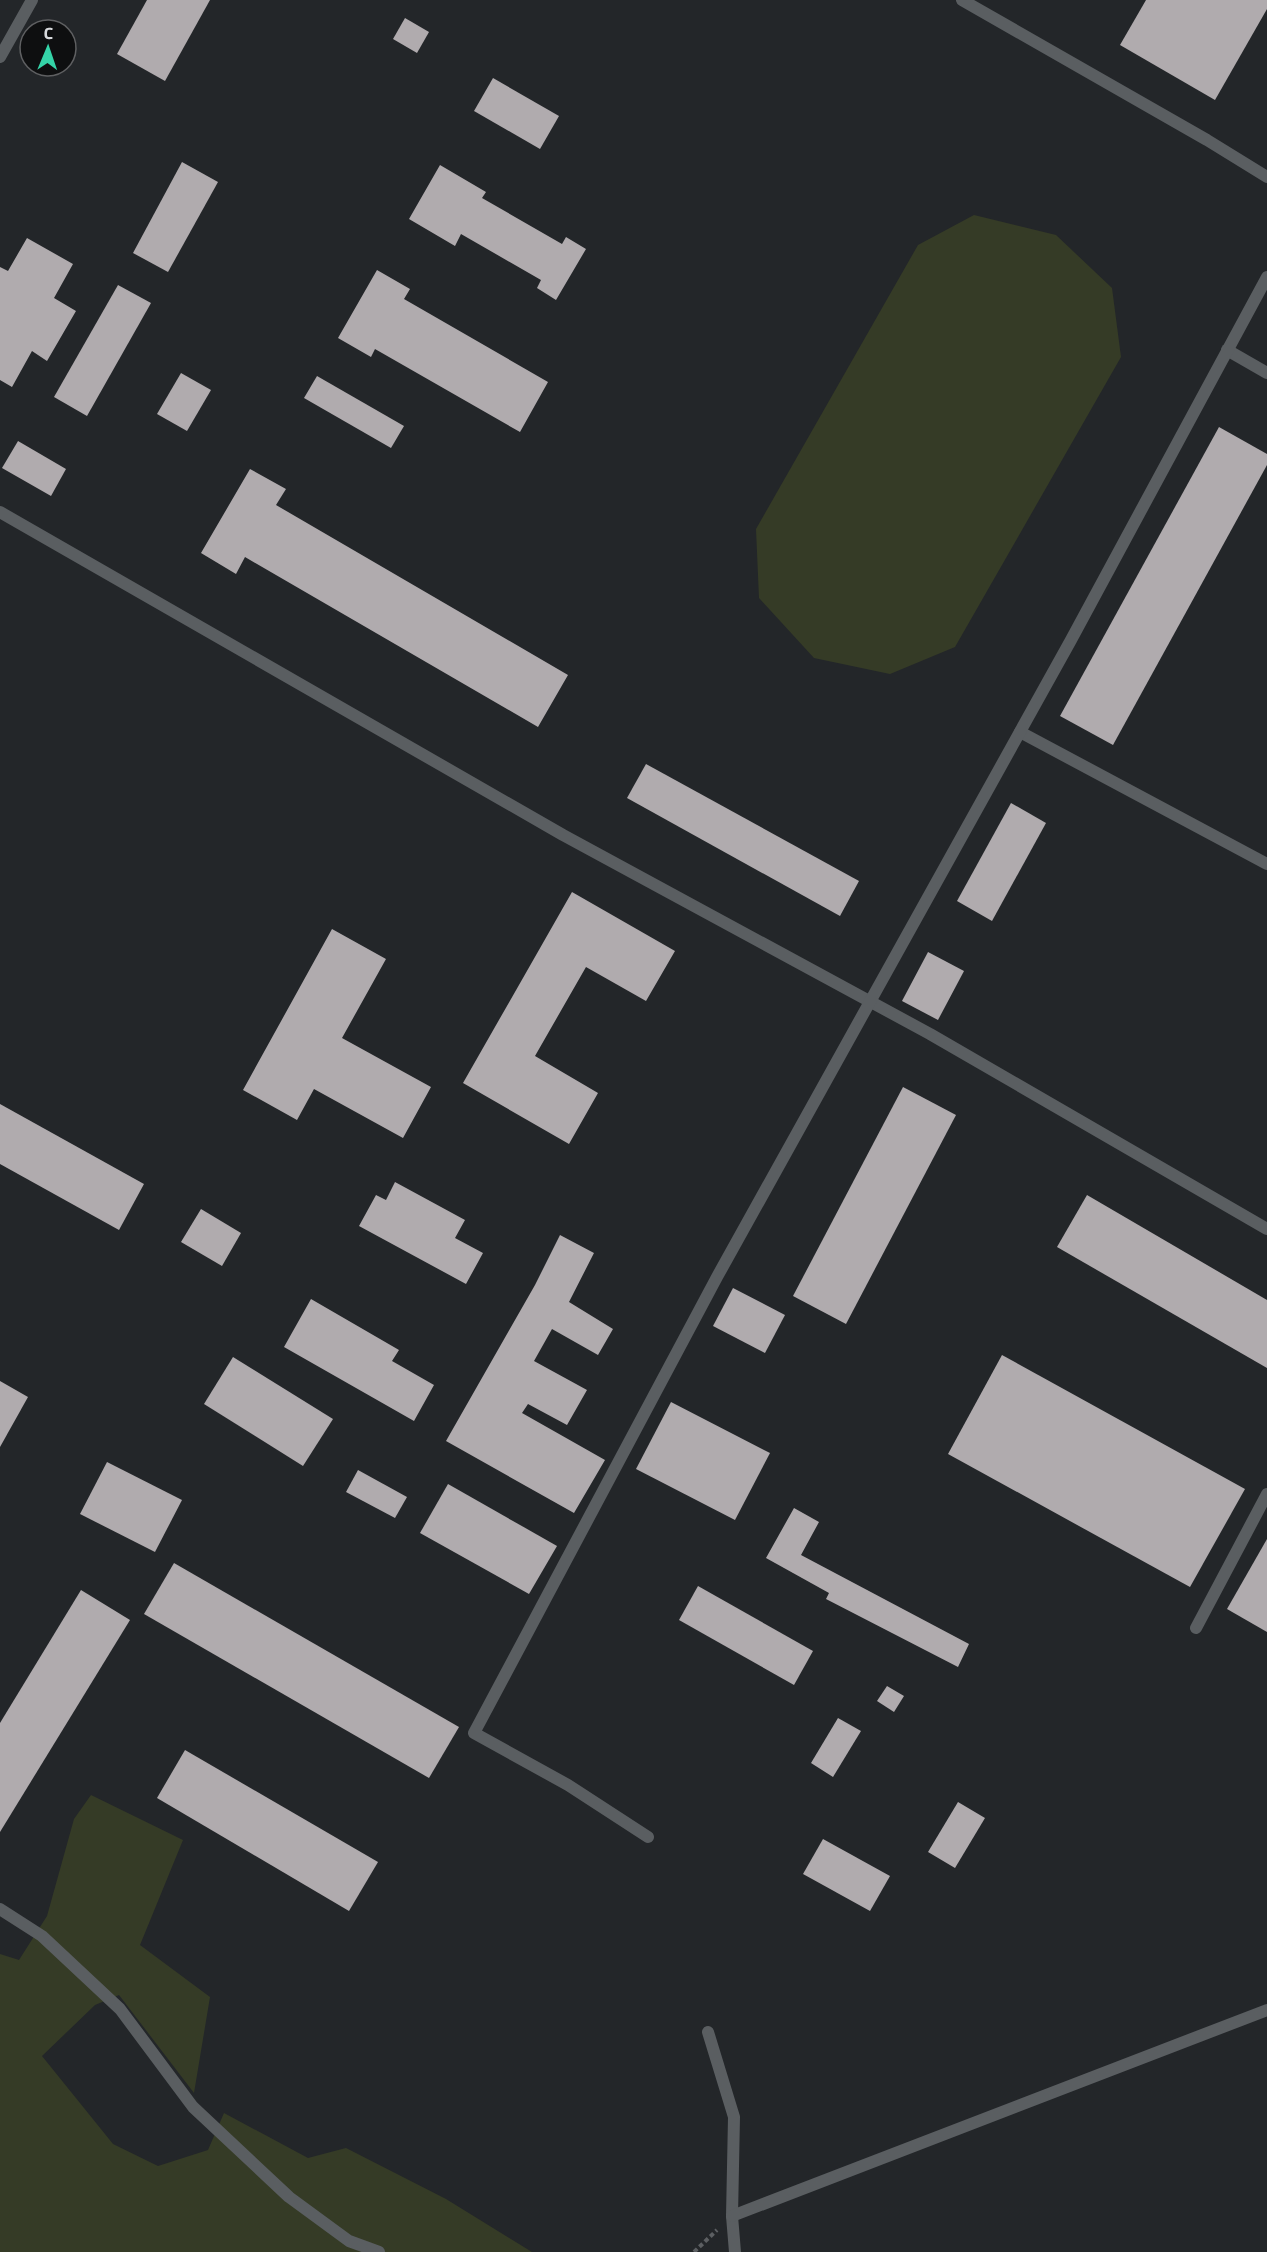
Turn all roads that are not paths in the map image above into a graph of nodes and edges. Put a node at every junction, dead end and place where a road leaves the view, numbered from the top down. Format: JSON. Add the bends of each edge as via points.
{"nodes":[{"id":1,"x":32,"y":0,"type":"edge"},
{"id":2,"x":962,"y":0,"type":"edge"},
{"id":3,"x":0,"y":57,"type":"edge"},
{"id":4,"x":1267,"y":177,"type":"edge"},
{"id":5,"x":1267,"y":277,"type":"edge"},
{"id":6,"x":1227,"y":350,"type":"junction"},
{"id":7,"x":1267,"y":372,"type":"edge"},
{"id":8,"x":0,"y":512,"type":"edge"},
{"id":9,"x":1020,"y":732,"type":"junction"},
{"id":10,"x":1267,"y":864,"type":"edge"},
{"id":11,"x":869,"y":1002,"type":"junction"},
{"id":12,"x":1267,"y":1229,"type":"edge"},
{"id":13,"x":1267,"y":1494,"type":"edge"},
{"id":14,"x":1196,"y":1628,"type":"dead end"},
{"id":15,"x":648,"y":1837,"type":"dead end"},
{"id":16,"x":0,"y":1909,"type":"edge"},
{"id":17,"x":1267,"y":2010,"type":"edge"},
{"id":18,"x":708,"y":2031,"type":"dead end"},
{"id":19,"x":732,"y":2216,"type":"junction"},
{"id":20,"x":379,"y":2252,"type":"edge"},
{"id":21,"x":735,"y":2252,"type":"edge"}],
"edges":[{"from":1,"to":3,"type":"lane"},
{"from":2,"to":4,"type":"lane"},
{"from":5,"to":6,"type":"lane"},
{"from":6,"to":7,"type":"lane"},
{"from":6,"to":9,"type":"lane"},
{"from":8,"to":11,"type":"lane","via":[[563,835]]},
{"from":9,"to":10,"type":"lane"},
{"from":9,"to":11,"type":"lane"},
{"from":11,"to":12,"type":"lane"},
{"from":11,"to":15,"type":"lane","via":[[474,1732],[568,1785]]},
{"from":13,"to":14,"type":"lane"},
{"from":16,"to":20,"type":"lane","via":[[42,1936],[120,2009],[193,2107],[289,2197],[349,2241]]},
{"from":17,"to":19,"type":"lane"},
{"from":18,"to":19,"type":"lane","via":[[734,2117]]},
{"from":19,"to":21,"type":"lane"}]}
